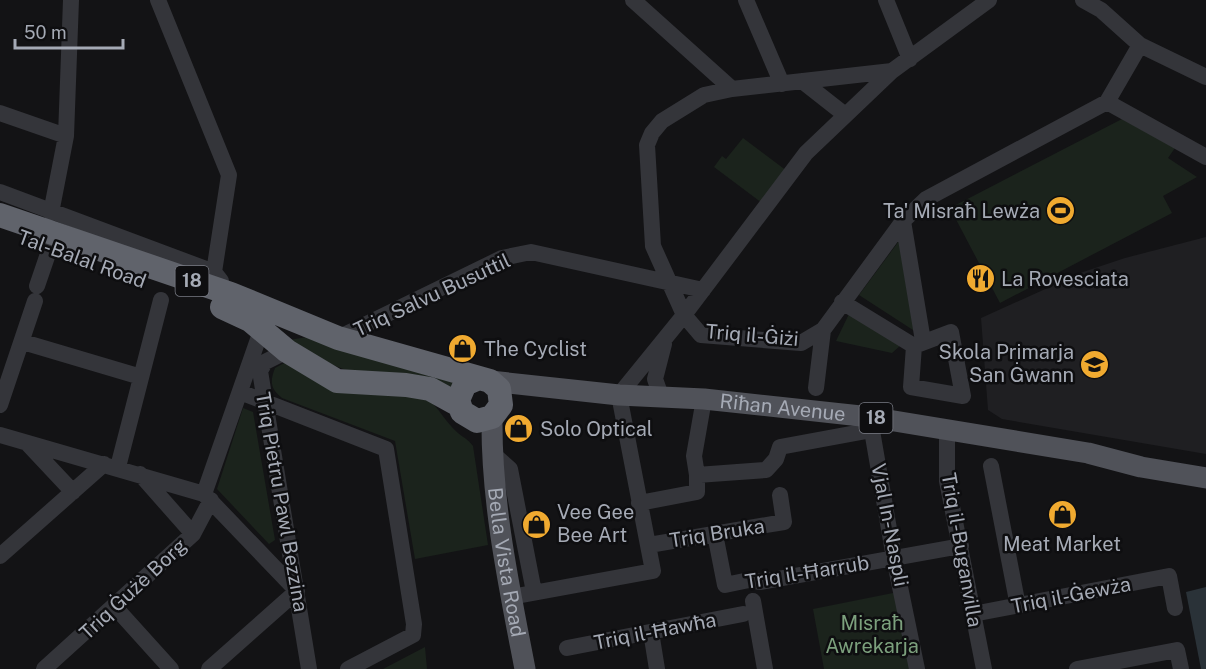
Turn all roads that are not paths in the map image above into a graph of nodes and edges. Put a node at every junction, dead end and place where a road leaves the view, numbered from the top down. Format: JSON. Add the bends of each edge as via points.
{"nodes":[{"id":1,"x":71,"y":0,"type":"edge"},
{"id":2,"x":158,"y":0,"type":"edge"},
{"id":3,"x":633,"y":0,"type":"edge"},
{"id":4,"x":746,"y":0,"type":"edge"},
{"id":5,"x":886,"y":0,"type":"edge"},
{"id":6,"x":989,"y":0,"type":"edge"},
{"id":7,"x":1083,"y":0,"type":"edge"},
{"id":8,"x":1104,"y":5,"type":"edge"},
{"id":9,"x":1140,"y":45,"type":"junction"},
{"id":10,"x":910,"y":59,"type":"junction"},
{"id":11,"x":892,"y":70,"type":"junction"},
{"id":12,"x":836,"y":77,"type":"junction"},
{"id":13,"x":1206,"y":77,"type":"edge"},
{"id":14,"x":802,"y":81,"type":"junction"},
{"id":15,"x":782,"y":84,"type":"junction"},
{"id":16,"x":732,"y":88,"type":"junction"},
{"id":17,"x":862,"y":97,"type":"junction"},
{"id":18,"x":1107,"y":102,"type":"junction"},
{"id":19,"x":0,"y":113,"type":"edge"},
{"id":20,"x":844,"y":114,"type":"junction"},
{"id":21,"x":66,"y":136,"type":"junction"},
{"id":22,"x":1204,"y":150,"type":"edge"},
{"id":23,"x":0,"y":192,"type":"edge"},
{"id":24,"x":51,"y":213,"type":"junction"},
{"id":25,"x":0,"y":215,"type":"edge"},
{"id":26,"x":903,"y":221,"type":"junction"},
{"id":27,"x":0,"y":229,"type":"edge"},
{"id":28,"x":50,"y":248,"type":"junction"},
{"id":29,"x":210,"y":279,"type":"junction"},
{"id":30,"x":669,"y":283,"type":"junction"},
{"id":31,"x":704,"y":290,"type":"junction"},
{"id":32,"x":161,"y":300,"type":"dead end"},
{"id":33,"x":842,"y":302,"type":"junction"},
{"id":34,"x":684,"y":315,"type":"junction"},
{"id":35,"x":824,"y":330,"type":"junction"},
{"id":36,"x":261,"y":331,"type":"junction"},
{"id":37,"x":667,"y":334,"type":"junction"},
{"id":38,"x":338,"y":338,"type":"junction"},
{"id":39,"x":22,"y":342,"type":"junction"},
{"id":40,"x":287,"y":351,"type":"junction"},
{"id":41,"x":141,"y":377,"type":"junction"},
{"id":42,"x":485,"y":379,"type":"junction"},
{"id":43,"x":563,"y":388,"type":"junction"},
{"id":44,"x":816,"y":388,"type":"dead end"},
{"id":45,"x":240,"y":393,"type":"junction"},
{"id":46,"x":619,"y":394,"type":"junction"},
{"id":47,"x":662,"y":396,"type":"junction"},
{"id":48,"x":704,"y":399,"type":"junction"},
{"id":49,"x":264,"y":403,"type":"junction"},
{"id":50,"x":0,"y":405,"type":"edge"},
{"id":51,"x":480,"y":413,"type":"junction"},
{"id":52,"x":871,"y":423,"type":"junction"},
{"id":53,"x":947,"y":430,"type":"junction"},
{"id":54,"x":0,"y":435,"type":"edge"},
{"id":55,"x":27,"y":442,"type":"junction"},
{"id":56,"x":492,"y":453,"type":"junction"},
{"id":57,"x":111,"y":465,"type":"junction"},
{"id":58,"x":991,"y":466,"type":"dead end"},
{"id":59,"x":139,"y":473,"type":"junction"},
{"id":60,"x":698,"y":475,"type":"junction"},
{"id":61,"x":1206,"y":475,"type":"edge"},
{"id":62,"x":73,"y":492,"type":"junction"},
{"id":63,"x":780,"y":495,"type":"dead end"},
{"id":64,"x":207,"y":497,"type":"junction"},
{"id":65,"x":639,"y":503,"type":"junction"},
{"id":66,"x":193,"y":534,"type":"junction"},
{"id":67,"x":715,"y":534,"type":"junction"},
{"id":68,"x":649,"y":545,"type":"junction"},
{"id":69,"x":961,"y":546,"type":"junction"},
{"id":70,"x":0,"y":556,"type":"edge"},
{"id":71,"x":894,"y":558,"type":"junction"},
{"id":72,"x":297,"y":591,"type":"junction"},
{"id":73,"x":534,"y":592,"type":"junction"},
{"id":74,"x":512,"y":597,"type":"junction"},
{"id":75,"x":1018,"y":606,"type":"junction"},
{"id":76,"x":116,"y":607,"type":"junction"},
{"id":77,"x":1175,"y":608,"type":"dead end"},
{"id":78,"x":973,"y":614,"type":"junction"},
{"id":79,"x":651,"y":632,"type":"junction"},
{"id":80,"x":567,"y":648,"type":"dead end"},
{"id":81,"x":44,"y":669,"type":"edge"},
{"id":82,"x":171,"y":669,"type":"edge"},
{"id":83,"x":209,"y":669,"type":"edge"},
{"id":84,"x":309,"y":669,"type":"edge"},
{"id":85,"x":348,"y":669,"type":"edge"},
{"id":86,"x":525,"y":669,"type":"edge"},
{"id":87,"x":657,"y":669,"type":"edge"},
{"id":88,"x":765,"y":669,"type":"edge"},
{"id":89,"x":917,"y":669,"type":"edge"},
{"id":90,"x":984,"y":669,"type":"edge"},
{"id":91,"x":1077,"y":669,"type":"edge"},
{"id":92,"x":1181,"y":669,"type":"edge"}],
"edges":[{"from":1,"to":21,"type":"street"},
{"from":2,"to":29,"type":"street","via":[[229,175]]},
{"from":3,"to":16,"type":"street"},
{"from":4,"to":15,"type":"street"},
{"from":5,"to":10,"type":"street"},
{"from":6,"to":10,"type":"street"},
{"from":7,"to":8,"type":"street"},
{"from":8,"to":9,"type":"street"},
{"from":9,"to":13,"type":"street"},
{"from":9,"to":18,"type":"street"},
{"from":10,"to":11,"type":"street"},
{"from":11,"to":12,"type":"street"},
{"from":11,"to":17,"type":"street"},
{"from":12,"to":14,"type":"street"},
{"from":12,"to":17,"type":"street","via":[[855,85]]},
{"from":14,"to":15,"type":"street"},
{"from":14,"to":20,"type":"street"},
{"from":15,"to":16,"type":"street"},
{"from":16,"to":30,"type":"street","via":[[704,95],[680,108],[662,121],[647,145],[653,246]]},
{"from":17,"to":20,"type":"street"},
{"from":18,"to":22,"type":"street"},
{"from":18,"to":26,"type":"street","via":[[926,199]]},
{"from":19,"to":21,"type":"street"},
{"from":20,"to":31,"type":"street","via":[[806,153]]},
{"from":21,"to":24,"type":"street"},
{"from":23,"to":24,"type":"street","name":"Tal-Balal Road"},
{"from":24,"to":29,"type":"street","name":"Tal-Balal Road"},
{"from":25,"to":29,"type":"highway","name":"Tal-Balal Road","number":"18"},
{"from":26,"to":33,"type":"street"},
{"from":26,"to":33,"type":"street","via":[[918,343]]},
{"from":27,"to":28,"type":"highway","name":"Tal-Balal Road","number":"18"},
{"from":28,"to":36,"type":"highway","name":"Tal-Balal Road","number":"18","via":[[232,310]]},
{"from":28,"to":39,"type":"street"},
{"from":29,"to":38,"type":"highway","name":"Tal-Balal Road","number":"18","via":[[231,294]]},
{"from":30,"to":31,"type":"street","name":"Triq Salvu Busuttil"},
{"from":30,"to":34,"type":"street"},
{"from":30,"to":38,"type":"street","name":"Triq Salvu Busuttil","via":[[531,252],[502,258]]},
{"from":31,"to":34,"type":"street"},
{"from":32,"to":41,"type":"street"},
{"from":33,"to":35,"type":"street"},
{"from":34,"to":35,"type":"street","name":"Triq il-Ġiżi","via":[[701,335],[801,343]]},
{"from":34,"to":37,"type":"street"},
{"from":35,"to":44,"type":"street"},
{"from":36,"to":40,"type":"highway","name":"Tal-Balal Road","number":"18"},
{"from":36,"to":45,"type":"street","name":"Triq Ġużè Borg"},
{"from":37,"to":46,"type":"street"},
{"from":37,"to":47,"type":"street","via":[[655,379]]},
{"from":38,"to":42,"type":"highway","name":"Tal-Balal Road","number":"18"},
{"from":39,"to":41,"type":"street"},
{"from":39,"to":50,"type":"street"},
{"from":40,"to":49,"type":"street","name":"Triq Pietru Pawl Bezzina","via":[[265,362],[260,371]]},
{"from":40,"to":51,"type":"highway","name":"Tal-Balal Road","number":"18","via":[[337,381],[430,389]]},
{"from":41,"to":57,"type":"street"},
{"from":42,"to":43,"type":"main road","number":"18"},
{"from":42,"to":51,"type":"highway","via":[[501,394]]},
{"from":42,"to":51,"type":"highway","via":[[470,380],[461,388]]},
{"from":43,"to":46,"type":"main road","number":"18"},
{"from":43,"to":51,"type":"main road","number":"18","via":[[513,398]]},
{"from":45,"to":49,"type":"street"},
{"from":45,"to":64,"type":"street","name":"Triq Ġużè Borg"},
{"from":46,"to":47,"type":"main road","name":"Riħan Avenue","number":"18"},
{"from":46,"to":65,"type":"street"},
{"from":47,"to":48,"type":"main road","name":"Riħan Avenue","number":"18"},
{"from":48,"to":52,"type":"main road","name":"Riħan Avenue","number":"18"},
{"from":48,"to":60,"type":"street","via":[[694,456]]},
{"from":49,"to":72,"type":"street","name":"Triq Pietru Pawl Bezzina"},
{"from":49,"to":85,"type":"street","via":[[386,449],[413,635]]},
{"from":51,"to":56,"type":"main road","name":"Bella Vista Road"},
{"from":52,"to":53,"type":"main road","name":"Riħan Avenue","number":"18"},
{"from":52,"to":60,"type":"street","via":[[780,447],[766,470]]},
{"from":52,"to":71,"type":"street","name":"Vjal In-Naspli"},
{"from":53,"to":61,"type":"main road","name":"Riħan Avenue","number":"18","via":[[1088,453],[1141,467]]},
{"from":53,"to":69,"type":"street","name":"Triq il-Buganvilla","via":[[947,481]]},
{"from":54,"to":55,"type":"street"},
{"from":55,"to":57,"type":"street"},
{"from":55,"to":62,"type":"street"},
{"from":56,"to":73,"type":"street","via":[[510,469]]},
{"from":56,"to":74,"type":"main road","name":"Bella Vista Road"},
{"from":57,"to":59,"type":"street"},
{"from":57,"to":62,"type":"street"},
{"from":58,"to":75,"type":"street"},
{"from":59,"to":64,"type":"street"},
{"from":59,"to":66,"type":"street"},
{"from":60,"to":65,"type":"street","via":[[697,492]]},
{"from":62,"to":70,"type":"street"},
{"from":63,"to":67,"type":"street","name":"Triq Bruka","via":[[784,522]]},
{"from":64,"to":66,"type":"street","name":"Triq Ġużè Borg"},
{"from":64,"to":72,"type":"street"},
{"from":65,"to":68,"type":"street"},
{"from":66,"to":76,"type":"street","name":"Triq Ġużè Borg"},
{"from":67,"to":68,"type":"street","name":"Triq Bruka"},
{"from":67,"to":71,"type":"street","name":"Triq il-Ħarrub","via":[[725,585]]},
{"from":68,"to":73,"type":"street","via":[[653,572]]},
{"from":69,"to":71,"type":"street","name":"Triq il-Ħarrub"},
{"from":69,"to":78,"type":"street","name":"Triq il-Buganvilla"},
{"from":71,"to":89,"type":"street","name":"Vjal In-Naspli"},
{"from":72,"to":83,"type":"street"},
{"from":72,"to":84,"type":"street","name":"Triq Pietru Pawl Bezzina"},
{"from":73,"to":74,"type":"street"},
{"from":74,"to":86,"type":"main road","name":"Bella Vista Road"},
{"from":75,"to":77,"type":"street","name":"Triq il-Ġewża","via":[[1169,576]]},
{"from":75,"to":78,"type":"street","name":"Triq il-Ġewża"},
{"from":76,"to":81,"type":"street","name":"Triq Ġużè Borg"},
{"from":76,"to":82,"type":"street"},
{"from":78,"to":90,"type":"street","name":"Triq il-Buganvilla"},
{"from":79,"to":80,"type":"street","name":"Triq il-Ħawħa"},
{"from":79,"to":87,"type":"street"},
{"from":79,"to":88,"type":"street","name":"Triq il-Ħawħa","via":[[748,608]]},
{"from":91,"to":92,"type":"street","via":[[1177,650]]}]}
